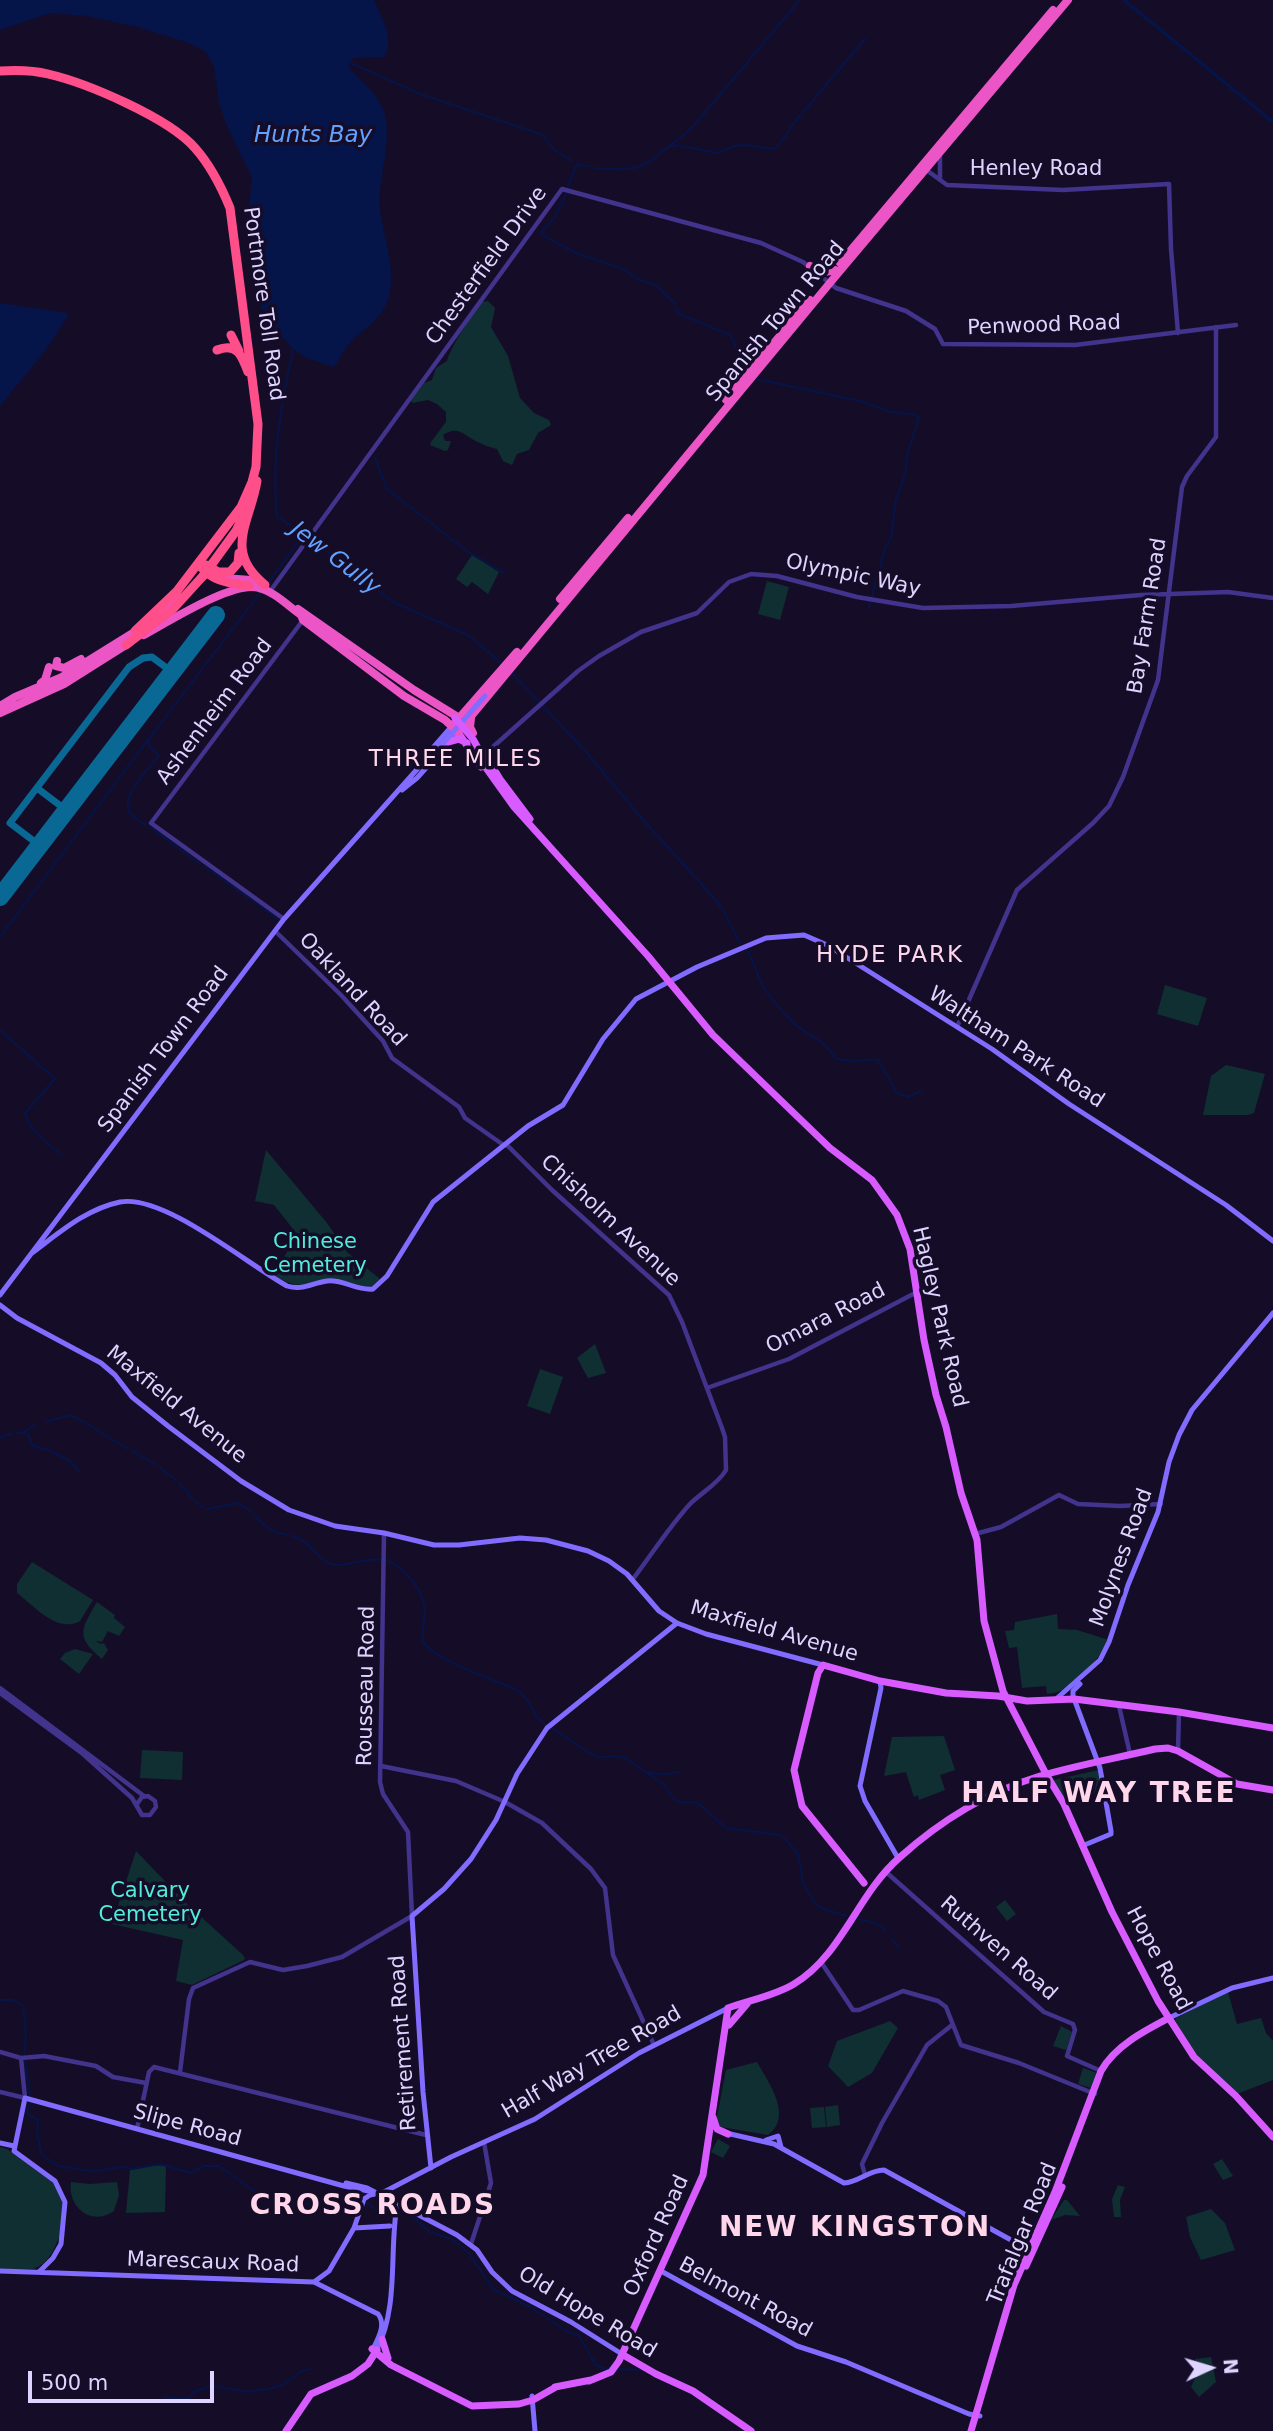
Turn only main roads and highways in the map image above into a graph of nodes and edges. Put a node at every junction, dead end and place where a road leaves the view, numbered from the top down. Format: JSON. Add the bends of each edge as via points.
{"nodes":[{"id":1,"x":1061,"y":0,"type":"edge"},
{"id":2,"x":1068,"y":0,"type":"edge"},
{"id":3,"x":0,"y":68,"type":"edge"},
{"id":4,"x":998,"y":80,"type":"junction"},
{"id":5,"x":951,"y":131,"type":"junction"},
{"id":6,"x":937,"y":134,"type":"dead end"},
{"id":7,"x":939,"y":150,"type":"junction"},
{"id":8,"x":924,"y":168,"type":"junction"},
{"id":9,"x":898,"y":203,"type":"junction"},
{"id":10,"x":868,"y":229,"type":"junction"},
{"id":11,"x":810,"y":266,"type":"road end"},
{"id":12,"x":835,"y":270,"type":"junction"},
{"id":13,"x":828,"y":282,"type":"junction"},
{"id":14,"x":231,"y":335,"type":"dead end"},
{"id":15,"x":217,"y":350,"type":"dead end"},
{"id":16,"x":240,"y":353,"type":"junction"},
{"id":17,"x":765,"y":358,"type":"junction"},
{"id":18,"x":254,"y":394,"type":"junction"},
{"id":19,"x":720,"y":416,"type":"junction"},
{"id":20,"x":696,"y":436,"type":"junction"},
{"id":21,"x":255,"y":479,"type":"junction"},
{"id":22,"x":244,"y":527,"type":"junction"},
{"id":23,"x":205,"y":567,"type":"junction"},
{"id":24,"x":569,"y":572,"type":"dead end"},
{"id":25,"x":581,"y":573,"type":"junction"},
{"id":26,"x":248,"y":586,"type":"junction"},
{"id":27,"x":268,"y":587,"type":"junction"},
{"id":28,"x":303,"y":617,"type":"junction"},
{"id":29,"x":135,"y":631,"type":"junction"},
{"id":30,"x":126,"y":645,"type":"junction"},
{"id":31,"x":103,"y":651,"type":"junction"},
{"id":32,"x":514,"y":656,"type":"junction"},
{"id":33,"x":57,"y":661,"type":"dead end"},
{"id":34,"x":512,"y":666,"type":"junction"},
{"id":35,"x":49,"y":667,"type":"dead end"},
{"id":36,"x":484,"y":695,"type":"junction"},
{"id":37,"x":16,"y":701,"type":"junction"},
{"id":38,"x":0,"y":706,"type":"edge"},
{"id":39,"x":450,"y":711,"type":"junction"},
{"id":40,"x":470,"y":711,"type":"junction"},
{"id":41,"x":0,"y":713,"type":"edge"},
{"id":42,"x":458,"y":725,"type":"junction"},
{"id":43,"x":473,"y":733,"type":"junction"},
{"id":44,"x":447,"y":738,"type":"junction"},
{"id":45,"x":468,"y":744,"type":"junction"},
{"id":46,"x":483,"y":758,"type":"junction"},
{"id":47,"x":403,"y":787,"type":"junction"},
{"id":48,"x":534,"y":828,"type":"junction"},
{"id":49,"x":671,"y":982,"type":"junction"},
{"id":50,"x":1273,"y":1241,"type":"edge"},
{"id":51,"x":32,"y":1254,"type":"junction"},
{"id":52,"x":0,"y":1295,"type":"edge"},
{"id":53,"x":0,"y":1305,"type":"edge"},
{"id":54,"x":1273,"y":1313,"type":"edge"},
{"id":55,"x":677,"y":1623,"type":"junction"},
{"id":56,"x":1100,"y":1660,"type":"junction"},
{"id":57,"x":823,"y":1665,"type":"junction"},
{"id":58,"x":880,"y":1681,"type":"junction"},
{"id":59,"x":1008,"y":1699,"type":"junction"},
{"id":60,"x":1074,"y":1699,"type":"junction"},
{"id":61,"x":1055,"y":1700,"type":"junction"},
{"id":62,"x":1022,"y":1701,"type":"junction"},
{"id":63,"x":1017,"y":1720,"type":"junction"},
{"id":64,"x":1273,"y":1728,"type":"edge"},
{"id":65,"x":1099,"y":1763,"type":"junction"},
{"id":66,"x":1046,"y":1774,"type":"junction"},
{"id":67,"x":1273,"y":1790,"type":"edge"},
{"id":68,"x":1082,"y":1846,"type":"junction"},
{"id":69,"x":898,"y":1858,"type":"junction"},
{"id":70,"x":878,"y":1880,"type":"junction"},
{"id":71,"x":864,"y":1883,"type":"junction"},
{"id":72,"x":821,"y":1962,"type":"junction"},
{"id":73,"x":1273,"y":1978,"type":"edge"},
{"id":74,"x":750,"y":2001,"type":"junction"},
{"id":75,"x":729,"y":2008,"type":"junction"},
{"id":76,"x":719,"y":2012,"type":"junction"},
{"id":77,"x":1169,"y":2018,"type":"junction"},
{"id":78,"x":728,"y":2023,"type":"junction"},
{"id":79,"x":1115,"y":2054,"type":"junction"},
{"id":80,"x":1094,"y":2093,"type":"junction"},
{"id":81,"x":712,"y":2113,"type":"junction"},
{"id":82,"x":709,"y":2131,"type":"junction"},
{"id":83,"x":728,"y":2134,"type":"junction"},
{"id":84,"x":1273,"y":2137,"type":"edge"},
{"id":85,"x":0,"y":2143,"type":"edge"},
{"id":86,"x":12,"y":2147,"type":"junction"},
{"id":87,"x":430,"y":2168,"type":"junction"},
{"id":88,"x":340,"y":2185,"type":"junction"},
{"id":89,"x":361,"y":2190,"type":"junction"},
{"id":90,"x":1058,"y":2191,"type":"junction"},
{"id":91,"x":378,"y":2193,"type":"junction"},
{"id":92,"x":364,"y":2201,"type":"junction"},
{"id":93,"x":395,"y":2209,"type":"junction"},
{"id":94,"x":390,"y":2226,"type":"junction"},
{"id":95,"x":354,"y":2228,"type":"junction"},
{"id":96,"x":394,"y":2234,"type":"junction"},
{"id":97,"x":1027,"y":2252,"type":"junction"},
{"id":98,"x":0,"y":2271,"type":"edge"},
{"id":99,"x":661,"y":2271,"type":"junction"},
{"id":100,"x":39,"y":2272,"type":"junction"},
{"id":101,"x":326,"y":2276,"type":"junction"},
{"id":102,"x":314,"y":2283,"type":"junction"},
{"id":103,"x":327,"y":2287,"type":"junction"},
{"id":104,"x":378,"y":2314,"type":"junction"},
{"id":105,"x":636,"y":2325,"type":"junction"},
{"id":106,"x":382,"y":2339,"type":"junction"},
{"id":107,"x":626,"y":2344,"type":"junction"},
{"id":108,"x":613,"y":2348,"type":"junction"},
{"id":109,"x":375,"y":2349,"type":"junction"},
{"id":110,"x":389,"y":2361,"type":"junction"},
{"id":111,"x":620,"y":2362,"type":"junction"},
{"id":112,"x":366,"y":2365,"type":"junction"},
{"id":113,"x":589,"y":2381,"type":"junction"},
{"id":114,"x":533,"y":2398,"type":"junction"},
{"id":115,"x":506,"y":2404,"type":"junction"},
{"id":116,"x":519,"y":2404,"type":"junction"},
{"id":117,"x":534,"y":2410,"type":"junction"},
{"id":118,"x":978,"y":2416,"type":"junction"},
{"id":119,"x":286,"y":2431,"type":"edge"},
{"id":120,"x":535,"y":2431,"type":"edge"},
{"id":121,"x":751,"y":2431,"type":"edge"},
{"id":122,"x":973,"y":2431,"type":"edge"}],
"edges":[{"from":1,"to":4,"type":"highway","name":"Spanish Town Road"},
{"from":2,"to":4,"type":"highway","name":"Spanish Town Road"},
{"from":3,"to":18,"type":"highway","name":"Portmore Toll Road","via":[[68,80],[164,122],[195,147],[219,181],[230,208]]},
{"from":3,"to":21,"type":"highway","name":"Portmore Toll Road","via":[[39,68],[70,75],[160,115],[209,157],[222,177],[239,228],[261,415],[262,447]]},
{"from":4,"to":5,"type":"highway","name":"Spanish Town Road"},
{"from":4,"to":7,"type":"highway","name":"Spanish Town Road"},
{"from":5,"to":6,"type":"highway"},
{"from":5,"to":7,"type":"highway","name":"Spanish Town Road"},
{"from":7,"to":8,"type":"highway","name":"Spanish Town Road"},
{"from":8,"to":9,"type":"highway","name":"Spanish Town Road"},
{"from":8,"to":10,"type":"highway","name":"Spanish Town Road"},
{"from":9,"to":10,"type":"highway"},
{"from":9,"to":13,"type":"highway","name":"Spanish Town Road"},
{"from":10,"to":12,"type":"highway","name":"Spanish Town Road"},
{"from":11,"to":12,"type":"highway","via":[[825,272]]},
{"from":12,"to":13,"type":"highway","name":"Spanish Town Road"},
{"from":13,"to":17,"type":"highway","name":"Spanish Town Road"},
{"from":14,"to":16,"type":"highway"},
{"from":15,"to":16,"type":"highway","via":[[232,347]]},
{"from":16,"to":18,"type":"highway"},
{"from":17,"to":19,"type":"highway","name":"Spanish Town Road"},
{"from":17,"to":20,"type":"highway","name":"Spanish Town Road"},
{"from":18,"to":21,"type":"highway","name":"Portmore Toll Road"},
{"from":19,"to":20,"type":"highway"},
{"from":19,"to":34,"type":"highway","name":"Spanish Town Road"},
{"from":20,"to":25,"type":"highway","name":"Spanish Town Road"},
{"from":21,"to":22,"type":"highway","via":[[253,504]]},
{"from":21,"to":23,"type":"highway","name":"Portmore Toll Road","via":[[242,520]]},
{"from":21,"to":29,"type":"highway","name":"Portmore Toll Road","via":[[242,507],[177,591]]},
{"from":22,"to":23,"type":"highway","via":[[232,571]]},
{"from":22,"to":27,"type":"highway","via":[[244,562]]},
{"from":23,"to":26,"type":"highway","via":[[222,581]]},
{"from":23,"to":27,"type":"highway","via":[[225,578]]},
{"from":23,"to":29,"type":"highway","via":[[169,605]]},
{"from":23,"to":30,"type":"highway","name":"Portmore Toll Road","via":[[172,610]]},
{"from":24,"to":25,"type":"highway"},
{"from":25,"to":32,"type":"highway","name":"Spanish Town Road"},
{"from":26,"to":28,"type":"highway","via":[[269,592]]},
{"from":26,"to":30,"type":"highway","via":[[229,591]]},
{"from":27,"to":28,"type":"highway"},
{"from":28,"to":39,"type":"highway"},
{"from":28,"to":42,"type":"main road","via":[[375,672]]},
{"from":28,"to":42,"type":"highway","via":[[404,696]]},
{"from":29,"to":31,"type":"highway"},
{"from":30,"to":37,"type":"highway","via":[[64,684]]},
{"from":31,"to":33,"type":"highway","via":[[64,668],[56,666]]},
{"from":31,"to":37,"type":"highway"},
{"from":32,"to":36,"type":"main road","name":"Spanish Town Road"},
{"from":32,"to":40,"type":"highway","name":"Spanish Town Road"},
{"from":34,"to":36,"type":"main road","name":"Spanish Town Road"},
{"from":34,"to":40,"type":"highway","name":"Spanish Town Road"},
{"from":35,"to":37,"type":"highway","via":[[44,682],[21,691]]},
{"from":36,"to":47,"type":"main road","name":"Spanish Town Road","bridge":true},
{"from":37,"to":38,"type":"highway"},
{"from":37,"to":41,"type":"highway"},
{"from":39,"to":40,"type":"highway"},
{"from":39,"to":42,"type":"highway"},
{"from":40,"to":42,"type":"highway","name":"Spanish Town Road"},
{"from":40,"to":43,"type":"highway"},
{"from":42,"to":43,"type":"main road","name":"Hagley Park Road"},
{"from":42,"to":44,"type":"highway"},
{"from":42,"to":44,"type":"main road","name":"Spanish Town Road"},
{"from":42,"to":45,"type":"main road","name":"Hagley Park Road"},
{"from":42,"to":46,"type":"main road","name":"Hagley Park Road","bridge":true},
{"from":43,"to":46,"type":"main road","name":"Hagley Park Road"},
{"from":44,"to":45,"type":"main road"},
{"from":44,"to":47,"type":"main road","name":"Spanish Town Road"},
{"from":45,"to":46,"type":"main road"},
{"from":45,"to":48,"type":"main road","name":"Hagley Park Road","via":[[491,782]]},
{"from":46,"to":48,"type":"main road","name":"Hagley Park Road","via":[[497,785]]},
{"from":46,"to":49,"type":"main road","name":"Hagley Park Road","via":[[498,782]]},
{"from":47,"to":51,"type":"main road","name":"Spanish Town Road","via":[[284,919]]},
{"from":48,"to":49,"type":"main road","name":"Hagley Park Road"},
{"from":49,"to":50,"type":"main road","name":"Waltham Park Road","via":[[766,937],[804,935],[837,951],[1022,1069]]},
{"from":49,"to":51,"type":"main road","name":"Waltham Park Road","via":[[642,995],[620,1016],[560,1108],[531,1124],[433,1202],[387,1276],[373,1289],[331,1281],[287,1286],[174,1214],[141,1201],[115,1203],[78,1219]]},
{"from":49,"to":59,"type":"main road","name":"Hagley Park Road","via":[[731,1054],[872,1180],[906,1236],[936,1395],[961,1493],[977,1533],[984,1621]]},
{"from":51,"to":52,"type":"main road","name":"Spanish Town Road"},
{"from":53,"to":55,"type":"main road","name":"Maxfield Avenue","via":[[101,1363],[142,1406],[275,1503],[322,1523],[434,1545],[520,1538],[594,1553],[634,1579],[659,1611]]},
{"from":54,"to":56,"type":"main road","name":"Molynes Road","via":[[1192,1410],[1179,1435],[1161,1504]]},
{"from":55,"to":57,"type":"main road","name":"Maxfield Avenue"},
{"from":55,"to":87,"type":"main road","name":"Retirement Road","via":[[549,1727],[517,1774],[471,1859],[412,1916]]},
{"from":56,"to":60,"type":"main road","via":[[1073,1691]]},
{"from":56,"to":61,"type":"main road","name":"Molynes Road"},
{"from":57,"to":58,"type":"main road","name":"Maxfield Avenue"},
{"from":57,"to":71,"type":"main road","via":[[794,1770],[802,1807]]},
{"from":58,"to":59,"type":"main road","name":"Maxfield Avenue"},
{"from":58,"to":69,"type":"main road","via":[[860,1786]]},
{"from":59,"to":62,"type":"main road","name":"Maxfield Avenue"},
{"from":59,"to":63,"type":"main road","name":"Hagley Park Road"},
{"from":60,"to":61,"type":"main road","name":"Maxfield Avenue"},
{"from":60,"to":64,"type":"main road","name":"Maxfield Avenue"},
{"from":60,"to":65,"type":"main road"},
{"from":61,"to":62,"type":"main road","name":"Maxfield Avenue"},
{"from":62,"to":63,"type":"main road","via":[[1016,1707]]},
{"from":63,"to":66,"type":"main road","name":"Hagley Park Road"},
{"from":65,"to":66,"type":"main road","name":"Half Way Tree Road"},
{"from":65,"to":67,"type":"main road","name":"Half Way Tree Road","via":[[1155,1749],[1178,1751],[1237,1784]]},
{"from":65,"to":68,"type":"main road","via":[[1111,1834]]},
{"from":66,"to":68,"type":"main road","name":"Hope Road"},
{"from":66,"to":69,"type":"main road","name":"Half Way Tree Road","via":[[973,1803]]},
{"from":68,"to":77,"type":"main road","name":"Hope Road"},
{"from":69,"to":70,"type":"main road","name":"Half Way Tree Road"},
{"from":70,"to":71,"type":"main road"},
{"from":70,"to":72,"type":"main road","name":"Half Way Tree Road"},
{"from":71,"to":72,"type":"main road","name":"Half Way Tree Road","via":[[864,1891]]},
{"from":72,"to":74,"type":"main road","name":"Half Way Tree Road","via":[[788,1987]]},
{"from":73,"to":77,"type":"main road","via":[[1232,1988]]},
{"from":74,"to":75,"type":"main road","name":"Half Way Tree Road"},
{"from":74,"to":78,"type":"main road"},
{"from":75,"to":76,"type":"main road","name":"Half Way Tree Road"},
{"from":75,"to":78,"type":"main road","name":"Oxford Road"},
{"from":76,"to":78,"type":"main road"},
{"from":76,"to":87,"type":"main road","name":"Half Way Tree Road","via":[[654,2045],[535,2119]]},
{"from":77,"to":79,"type":"main road","name":"Trafalgar Road"},
{"from":77,"to":84,"type":"main road","name":"Hope Road","via":[[1199,2063]]},
{"from":78,"to":81,"type":"main road","name":"Oxford Road"},
{"from":79,"to":80,"type":"main road","name":"Trafalgar Road"},
{"from":79,"to":80,"type":"main road","name":"Trafalgar Road","via":[[1101,2071]]},
{"from":80,"to":90,"type":"main road","name":"Trafalgar Road"},
{"from":81,"to":82,"type":"main road","name":"Oxford Road"},
{"from":81,"to":83,"type":"main road","via":[[717,2129]]},
{"from":82,"to":83,"type":"main road"},
{"from":82,"to":99,"type":"main road","name":"Oxford Road","via":[[701,2181]]},
{"from":83,"to":97,"type":"main road","via":[[782,2148],[845,2183],[884,2170]]},
{"from":85,"to":86,"type":"main road"},
{"from":86,"to":88,"type":"main road","name":"Slipe Road","via":[[25,2098]]},
{"from":86,"to":100,"type":"main road","via":[[55,2182],[65,2202],[61,2245]]},
{"from":87,"to":91,"type":"main road","name":"Half Way Tree Road"},
{"from":88,"to":89,"type":"main road","name":"Slipe Road"},
{"from":88,"to":91,"type":"main road","name":"Slipe Road"},
{"from":89,"to":91,"type":"main road","name":"Slipe Road"},
{"from":89,"to":92,"type":"main road"},
{"from":90,"to":97,"type":"main road","name":"Trafalgar Road"},
{"from":90,"to":97,"type":"main road","name":"Trafalgar Road"},
{"from":91,"to":92,"type":"main road","name":"Half Way Tree Road"},
{"from":91,"to":93,"type":"main road","name":"Old Hope Road"},
{"from":92,"to":95,"type":"main road"},
{"from":93,"to":94,"type":"main road"},
{"from":93,"to":96,"type":"main road"},
{"from":93,"to":108,"type":"main road","name":"Old Hope Road","via":[[451,2231],[471,2244],[512,2291]]},
{"from":94,"to":95,"type":"main road"},
{"from":94,"to":96,"type":"main road"},
{"from":95,"to":101,"type":"main road"},
{"from":96,"to":104,"type":"main road","via":[[387,2308]]},
{"from":96,"to":106,"type":"main road","via":[[390,2304]]},
{"from":97,"to":118,"type":"main road","name":"Trafalgar Road"},
{"from":97,"to":118,"type":"main road","name":"Trafalgar Road","via":[[1006,2310]]},
{"from":98,"to":100,"type":"main road","name":"Marescaux Road"},
{"from":99,"to":105,"type":"main road","name":"Oxford Road"},
{"from":99,"to":118,"type":"main road","name":"Belmont Road","via":[[797,2346]]},
{"from":100,"to":102,"type":"main road","name":"Marescaux Road"},
{"from":101,"to":102,"type":"main road"},
{"from":101,"to":103,"type":"main road"},
{"from":102,"to":103,"type":"main road","name":"Marescaux Road"},
{"from":103,"to":104,"type":"main road","name":"Marescaux Road"},
{"from":104,"to":109,"type":"main road","via":[[382,2326]]},
{"from":105,"to":107,"type":"main road","name":"Oxford Road"},
{"from":105,"to":111,"type":"main road","name":"Oxford Road"},
{"from":106,"to":109,"type":"main road"},
{"from":106,"to":110,"type":"main road"},
{"from":107,"to":108,"type":"main road"},
{"from":107,"to":111,"type":"main road","name":"Oxford Road"},
{"from":108,"to":111,"type":"main road","name":"Old Hope Road"},
{"from":109,"to":110,"type":"main road"},
{"from":109,"to":112,"type":"main road"},
{"from":110,"to":112,"type":"main road"},
{"from":110,"to":115,"type":"main road","via":[[466,2404]]},
{"from":111,"to":113,"type":"main road","via":[[611,2372]]},
{"from":111,"to":113,"type":"main road","via":[[607,2378]]},
{"from":111,"to":121,"type":"main road","name":"Old Hope Road","via":[[634,2362],[693,2390]]},
{"from":112,"to":119,"type":"main road","via":[[311,2394]]},
{"from":113,"to":114,"type":"main road","via":[[556,2387]]},
{"from":114,"to":115,"type":"main road"},
{"from":114,"to":116,"type":"main road"},
{"from":114,"to":117,"type":"main road"},
{"from":115,"to":116,"type":"main road"},
{"from":116,"to":117,"type":"main road"},
{"from":117,"to":120,"type":"main road"},
{"from":118,"to":122,"type":"main road","name":"Trafalgar Road"}]}
